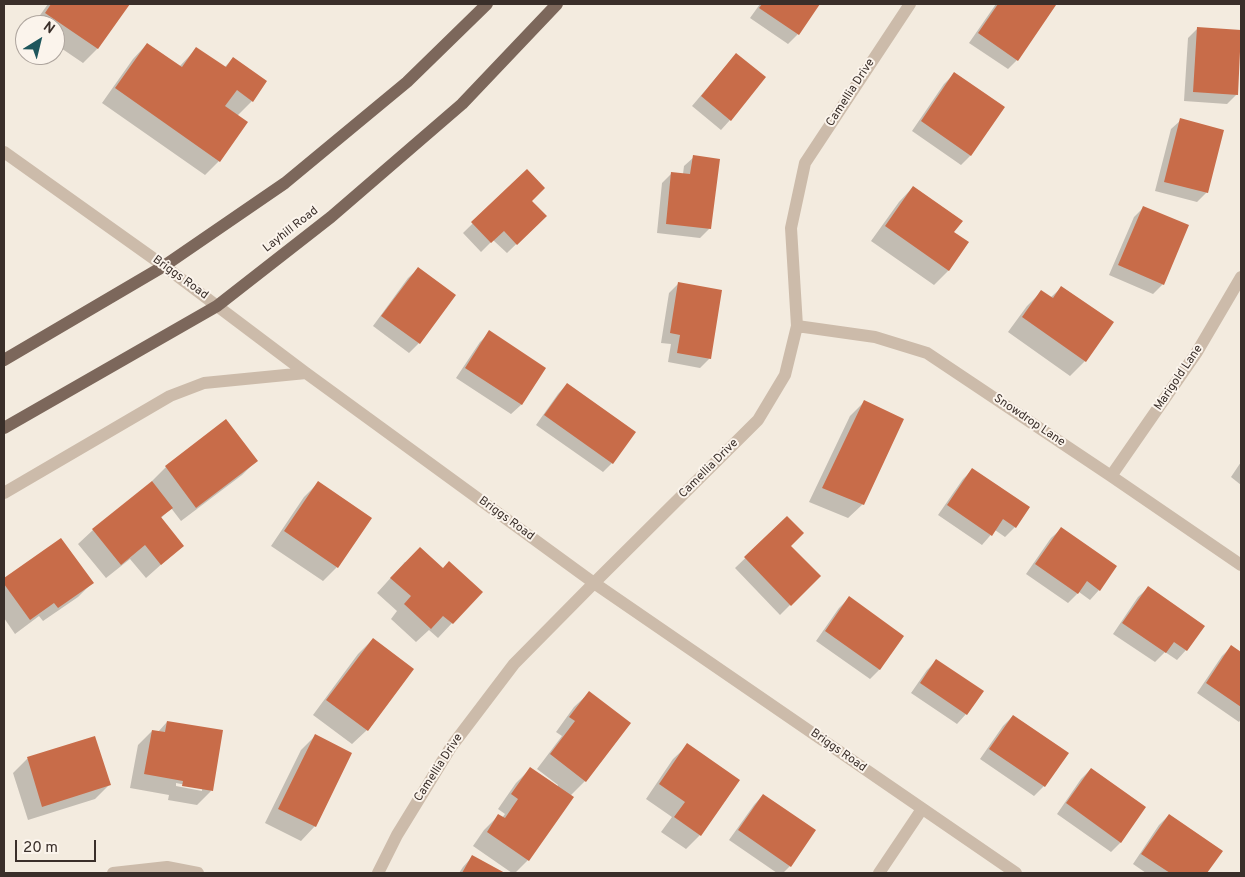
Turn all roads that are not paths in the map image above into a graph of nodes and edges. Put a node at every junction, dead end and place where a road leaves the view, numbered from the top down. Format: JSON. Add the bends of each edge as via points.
{"nodes":[{"id":1,"x":487,"y":4,"type":"edge"},
{"id":2,"x":556,"y":4,"type":"edge"},
{"id":3,"x":910,"y":4,"type":"edge"},
{"id":4,"x":4,"y":152,"type":"edge"},
{"id":5,"x":164,"y":266,"type":"junction"},
{"id":6,"x":1241,"y":277,"type":"edge"},
{"id":7,"x":217,"y":306,"type":"junction"},
{"id":8,"x":797,"y":326,"type":"junction"},
{"id":9,"x":4,"y":360,"type":"edge"},
{"id":10,"x":306,"y":373,"type":"junction"},
{"id":11,"x":4,"y":428,"type":"edge"},
{"id":12,"x":1111,"y":476,"type":"junction"},
{"id":13,"x":4,"y":493,"type":"edge"},
{"id":14,"x":1241,"y":565,"type":"edge"},
{"id":15,"x":594,"y":583,"type":"junction"},
{"id":16,"x":922,"y":809,"type":"junction"},
{"id":17,"x":113,"y":873,"type":"edge"},
{"id":18,"x":198,"y":873,"type":"edge"},
{"id":19,"x":378,"y":873,"type":"edge"},
{"id":20,"x":879,"y":873,"type":"edge"},
{"id":21,"x":1016,"y":873,"type":"edge"}],
"edges":[{"from":1,"to":5,"type":"main road","via":[[407,82],[285,183]]},
{"from":2,"to":7,"type":"main road","name":"Layhill Road","via":[[462,104],[331,217]]},
{"from":3,"to":8,"type":"street","name":"Camellia Drive","via":[[805,163],[791,228]]},
{"from":4,"to":5,"type":"street","name":"Briggs Road"},
{"from":5,"to":7,"type":"street","name":"Briggs Road"},
{"from":5,"to":9,"type":"main road"},
{"from":6,"to":12,"type":"street","name":"Marigold Lane","via":[[1198,352]]},
{"from":7,"to":10,"type":"street","name":"Briggs Road"},
{"from":7,"to":11,"type":"main road","name":"Layhill Road"},
{"from":8,"to":12,"type":"street","name":"Snowdrop Lane","via":[[875,337],[927,352]]},
{"from":8,"to":15,"type":"street","name":"Camellia Drive","via":[[785,375],[758,420]]},
{"from":10,"to":13,"type":"street","via":[[204,383],[170,396]]},
{"from":10,"to":15,"type":"street","name":"Briggs Road"},
{"from":12,"to":14,"type":"street","name":"Snowdrop Lane"},
{"from":15,"to":16,"type":"street","name":"Briggs Road"},
{"from":15,"to":19,"type":"street","name":"Camellia Drive","via":[[514,664],[451,747],[396,835]]},
{"from":16,"to":20,"type":"street"},
{"from":16,"to":21,"type":"street","name":"Briggs Road"},
{"from":17,"to":18,"type":"street","via":[[167,867]]}]}
